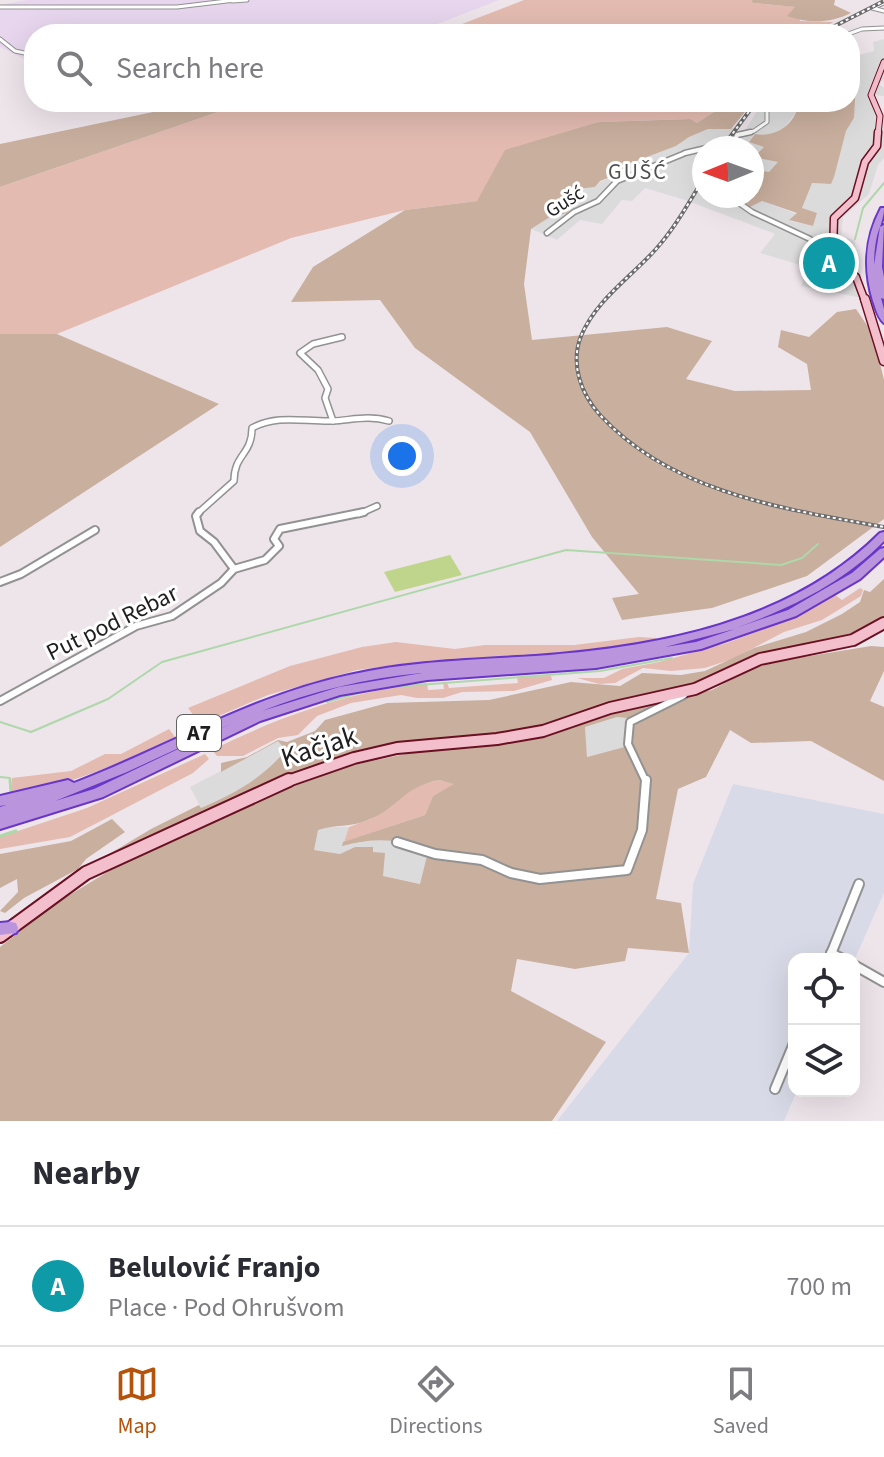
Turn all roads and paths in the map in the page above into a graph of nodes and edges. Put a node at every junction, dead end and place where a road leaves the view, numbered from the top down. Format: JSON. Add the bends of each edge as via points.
{"nodes":[{"id":1,"x":233,"y":0,"type":"edge"},
{"id":2,"x":247,"y":0,"type":"edge"},
{"id":3,"x":884,"y":3,"type":"edge"},
{"id":4,"x":0,"y":7,"type":"edge"},
{"id":5,"x":884,"y":11,"type":"edge"},
{"id":6,"x":884,"y":28,"type":"edge"},
{"id":7,"x":860,"y":30,"type":"edge"},
{"id":8,"x":0,"y":39,"type":"edge"},
{"id":9,"x":6,"y":45,"type":"junction"},
{"id":10,"x":0,"y":46,"type":"edge"},
{"id":11,"x":24,"y":53,"type":"edge"},
{"id":12,"x":884,"y":62,"type":"edge"},
{"id":13,"x":767,"y":112,"type":"edge"},
{"id":14,"x":737,"y":136,"type":"edge"},
{"id":15,"x":692,"y":151,"type":"edge"},
{"id":16,"x":884,"y":204,"type":"edge"},
{"id":17,"x":748,"y":208,"type":"edge"},
{"id":18,"x":883,"y":212,"type":"edge"},
{"id":19,"x":884,"y":227,"type":"edge"},
{"id":20,"x":547,"y":233,"type":"dead end"},
{"id":21,"x":838,"y":262,"type":"junction"},
{"id":22,"x":884,"y":297,"type":"edge"},
{"id":23,"x":884,"y":320,"type":"edge"},
{"id":24,"x":342,"y":337,"type":"dead end"},
{"id":25,"x":884,"y":361,"type":"edge"},
{"id":26,"x":333,"y":421,"type":"junction"},
{"id":27,"x":389,"y":421,"type":"dead end"},
{"id":28,"x":377,"y":506,"type":"dead end"},
{"id":29,"x":95,"y":530,"type":"dead end"},
{"id":30,"x":884,"y":535,"type":"edge"},
{"id":31,"x":884,"y":551,"type":"edge"},
{"id":32,"x":234,"y":569,"type":"junction"},
{"id":33,"x":0,"y":582,"type":"edge"},
{"id":34,"x":884,"y":623,"type":"edge"},
{"id":35,"x":402,"y":670,"type":"junction"},
{"id":36,"x":339,"y":691,"type":"junction"},
{"id":37,"x":685,"y":692,"type":"junction"},
{"id":38,"x":0,"y":701,"type":"edge"},
{"id":39,"x":0,"y":801,"type":"edge"},
{"id":40,"x":0,"y":812,"type":"edge"},
{"id":41,"x":0,"y":823,"type":"edge"},
{"id":42,"x":0,"y":831,"type":"edge"},
{"id":43,"x":397,"y":842,"type":"dead end"},
{"id":44,"x":859,"y":884,"type":"dead end"},
{"id":45,"x":4,"y":931,"type":"edge"},
{"id":46,"x":831,"y":953,"type":"edge"},
{"id":47,"x":860,"y":968,"type":"edge"},
{"id":48,"x":884,"y":982,"type":"edge"},
{"id":49,"x":788,"y":1058,"type":"edge"},
{"id":50,"x":775,"y":1089,"type":"dead end"}],
"edges":[{"from":1,"to":2,"type":"street"},
{"from":1,"to":4,"type":"street","via":[[38,1]]},
{"from":3,"to":5,"type":"street","via":[[872,8]]},
{"from":6,"to":7,"type":"street"},
{"from":8,"to":9,"type":"street"},
{"from":9,"to":10,"type":"street"},
{"from":9,"to":11,"type":"street"},
{"from":12,"to":21,"type":"street","via":[[871,95],[880,121],[877,146],[865,162],[855,198],[834,218],[832,251]]},
{"from":13,"to":14,"type":"street","via":[[767,122]]},
{"from":15,"to":20,"type":"street","name":"Gušć","via":[[617,181],[598,201]]},
{"from":16,"to":18,"type":"highway"},
{"from":17,"to":21,"type":"street","via":[[810,239],[821,260]]},
{"from":18,"to":23,"type":"highway","via":[[871,240],[869,266]]},
{"from":19,"to":22,"type":"highway","via":[[878,267]]},
{"from":21,"to":25,"type":"street","via":[[856,277]]},
{"from":24,"to":26,"type":"street","via":[[300,353],[328,389],[325,398]]},
{"from":26,"to":27,"type":"street","via":[[368,415]]},
{"from":26,"to":32,"type":"street","via":[[292,419],[252,428],[252,443],[234,466],[234,481],[196,516],[200,531]]},
{"from":28,"to":32,"type":"street","name":"Put pod Rebar","via":[[354,516],[280,529],[274,539],[276,550],[265,560]]},
{"from":29,"to":33,"type":"street"},
{"from":30,"to":35,"type":"highway","number":"A7","via":[[817,588],[767,613],[681,641],[598,655]]},
{"from":31,"to":36,"type":"highway","number":"A7","via":[[856,576],[792,613],[697,646],[596,664],[427,676]]},
{"from":32,"to":38,"type":"street","name":"Put pod Rebar","via":[[172,616],[136,626]]},
{"from":34,"to":37,"type":"street","name":"Kačjak","via":[[853,640],[755,660]]},
{"from":35,"to":39,"type":"highway","via":[[373,670],[299,687],[101,773]]},
{"from":35,"to":40,"type":"highway","number":"A7","via":[[267,703],[89,784]]},
{"from":36,"to":41,"type":"highway","number":"A7","via":[[256,718],[89,796]]},
{"from":36,"to":42,"type":"highway","via":[[239,731],[99,798]]},
{"from":37,"to":43,"type":"street","name":"Kačjak","via":[[628,726],[629,752],[647,785],[636,858],[627,870],[540,879]]},
{"from":37,"to":45,"type":"street","name":"Kačjak","via":[[610,708],[525,735],[397,748],[292,779],[86,873]]},
{"from":44,"to":46,"type":"street"},
{"from":47,"to":48,"type":"street"},
{"from":49,"to":50,"type":"street"}]}
